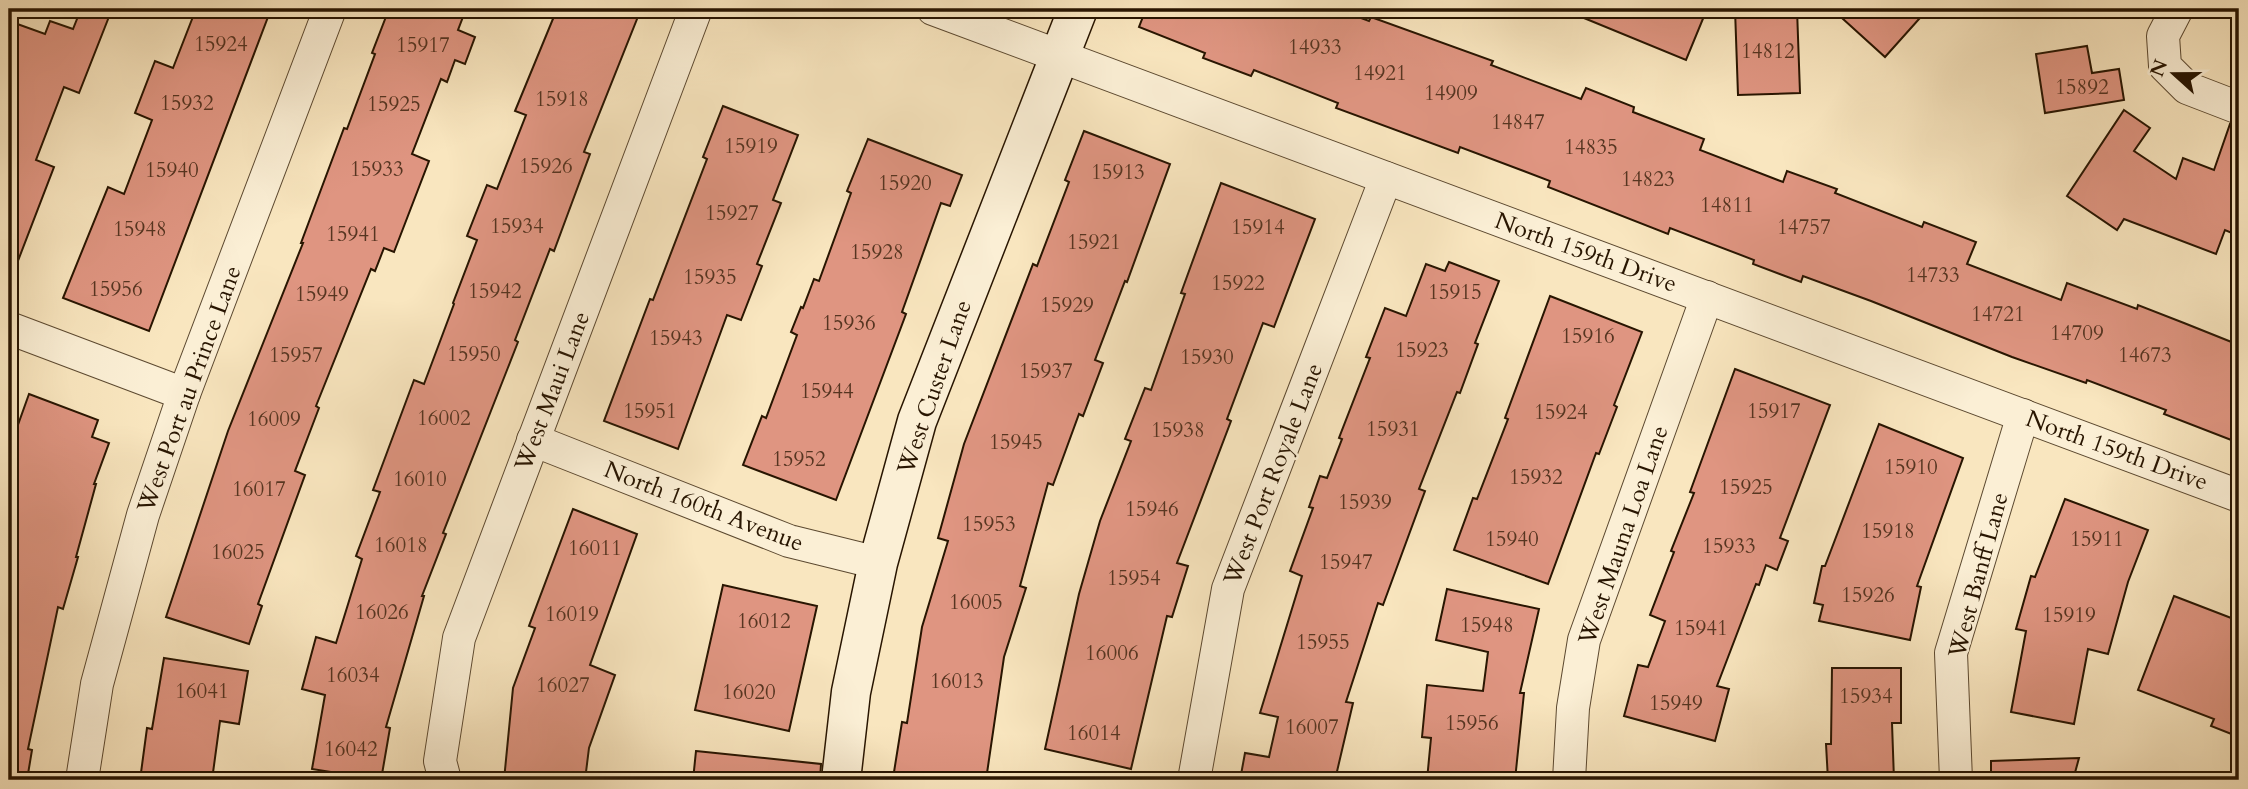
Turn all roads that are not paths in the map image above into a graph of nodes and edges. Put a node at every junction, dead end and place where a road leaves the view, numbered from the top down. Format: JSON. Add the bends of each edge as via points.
{"nodes":[{"id":1,"x":330,"y":9,"type":"edge"},
{"id":2,"x":696,"y":9,"type":"edge"},
{"id":3,"x":933,"y":9,"type":"edge"},
{"id":4,"x":1078,"y":9,"type":"edge"},
{"id":5,"x":2176,"y":9,"type":"edge"},
{"id":6,"x":1059,"y":56,"type":"junction"},
{"id":7,"x":2239,"y":108,"type":"edge"},
{"id":8,"x":1386,"y":178,"type":"junction"},
{"id":9,"x":1707,"y":297,"type":"junction"},
{"id":10,"x":9,"y":328,"type":"edge"},
{"id":11,"x":184,"y":394,"type":"junction"},
{"id":12,"x":2023,"y":415,"type":"junction"},
{"id":13,"x":533,"y":440,"type":"junction"},
{"id":14,"x":2239,"y":496,"type":"edge"},
{"id":15,"x":877,"y":563,"type":"junction"},
{"id":16,"x":82,"y":780,"type":"edge"},
{"id":17,"x":444,"y":780,"type":"edge"},
{"id":18,"x":841,"y":780,"type":"edge"},
{"id":19,"x":1194,"y":780,"type":"edge"},
{"id":20,"x":1569,"y":780,"type":"edge"},
{"id":21,"x":1956,"y":780,"type":"edge"}],
"edges":[{"from":1,"to":11,"type":"street","name":"West Port au Prince Lane"},
{"from":2,"to":13,"type":"street","name":"West Maui Lane"},
{"from":3,"to":6,"type":"street","name":"North 159th Drive"},
{"from":4,"to":6,"type":"street","name":"West Custer Lane"},
{"from":5,"to":7,"type":"street","via":[[2163,36],[2165,66],[2187,88]]},
{"from":6,"to":8,"type":"street","name":"North 159th Drive"},
{"from":6,"to":15,"type":"street","name":"West Custer Lane","via":[[917,421]]},
{"from":8,"to":9,"type":"street","name":"North 159th Drive"},
{"from":8,"to":19,"type":"street","name":"West Port Royale Lane","via":[[1228,589]]},
{"from":9,"to":12,"type":"street","name":"North 159th Drive"},
{"from":9,"to":20,"type":"street","name":"West Mauna Loa Lane","via":[[1584,640],[1573,708]]},
{"from":10,"to":11,"type":"street"},
{"from":11,"to":16,"type":"street","name":"West Port au Prince Lane","via":[[120,593],[97,684]]},
{"from":12,"to":14,"type":"street","name":"North 159th Drive"},
{"from":12,"to":21,"type":"street","name":"West Banff Lane","via":[[1951,653]]},
{"from":13,"to":15,"type":"street","name":"North 160th Avenue","via":[[789,541]]},
{"from":13,"to":17,"type":"street","name":"West Maui Lane","via":[[459,638],[440,761]]},
{"from":15,"to":18,"type":"street","name":"West Custer Lane","via":[[851,692]]}]}
